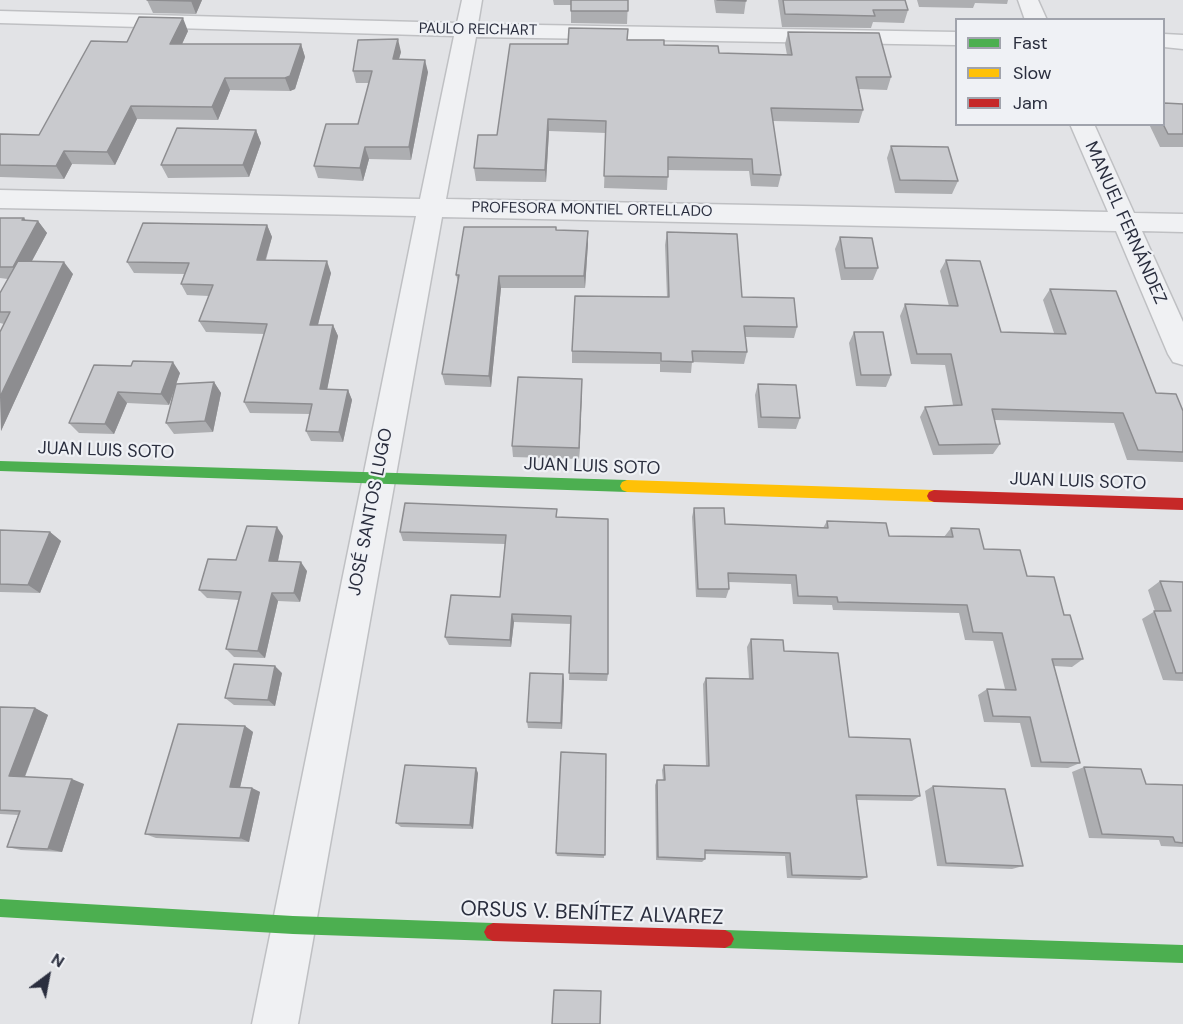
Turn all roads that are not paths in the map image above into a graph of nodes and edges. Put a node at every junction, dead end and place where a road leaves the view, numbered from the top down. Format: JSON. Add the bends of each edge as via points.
{"nodes":[{"id":1,"x":1028,"y":0,"type":"edge"},
{"id":2,"x":468,"y":15,"type":"edge"},
{"id":3,"x":0,"y":17,"type":"edge"},
{"id":4,"x":1035,"y":18,"type":"edge"},
{"id":5,"x":955,"y":38,"type":"edge"},
{"id":6,"x":1165,"y":42,"type":"edge"},
{"id":7,"x":1183,"y":42,"type":"edge"},
{"id":8,"x":1083,"y":126,"type":"edge"},
{"id":9,"x":0,"y":198,"type":"edge"},
{"id":10,"x":430,"y":207,"type":"junction"},
{"id":11,"x":1125,"y":222,"type":"junction"},
{"id":12,"x":1183,"y":223,"type":"edge"},
{"id":13,"x":1183,"y":354,"type":"edge"},
{"id":14,"x":0,"y":466,"type":"edge"},
{"id":15,"x":378,"y":478,"type":"junction"},
{"id":16,"x":1183,"y":504,"type":"edge"},
{"id":17,"x":0,"y":908,"type":"edge"},
{"id":18,"x":293,"y":925,"type":"junction"},
{"id":19,"x":1183,"y":954,"type":"edge"},
{"id":20,"x":275,"y":1024,"type":"edge"}],
"edges":[{"from":1,"to":4,"type":"street"},
{"from":2,"to":3,"type":"street","name":"PAULO REICHART"},
{"from":2,"to":5,"type":"street","name":"PAULO REICHART"},
{"from":2,"to":10,"type":"street","name":"JOSÉ SANTOS LUGO"},
{"from":6,"to":7,"type":"street"},
{"from":8,"to":11,"type":"street","name":"MANUEL FERNÁNDEZ"},
{"from":9,"to":10,"type":"street","name":"PROFESORA MONTIEL ORTELLADO"},
{"from":10,"to":11,"type":"street","name":"PROFESORA MONTIEL ORTELLADO"},
{"from":10,"to":15,"type":"street","name":"JOSÉ SANTOS LUGO"},
{"from":11,"to":12,"type":"street","name":"PROFESORA MONTIEL ORTELLADO"},
{"from":11,"to":13,"type":"street","name":"MANUEL FERNÁNDEZ"},
{"from":14,"to":15,"type":"street","name":"JUAN LUIS SOTO"},
{"from":15,"to":16,"type":"street","name":"JUAN LUIS SOTO"},
{"from":15,"to":18,"type":"street","name":"JOSÉ SANTOS LUGO"},
{"from":17,"to":18,"type":"street","name":"ORSUS V. BENÍTEZ ALVAREZ"},
{"from":18,"to":19,"type":"street","name":"ORSUS V. BENÍTEZ ALVAREZ"},
{"from":18,"to":20,"type":"street","name":"JOSÉ SANTOS LUGO"}]}
